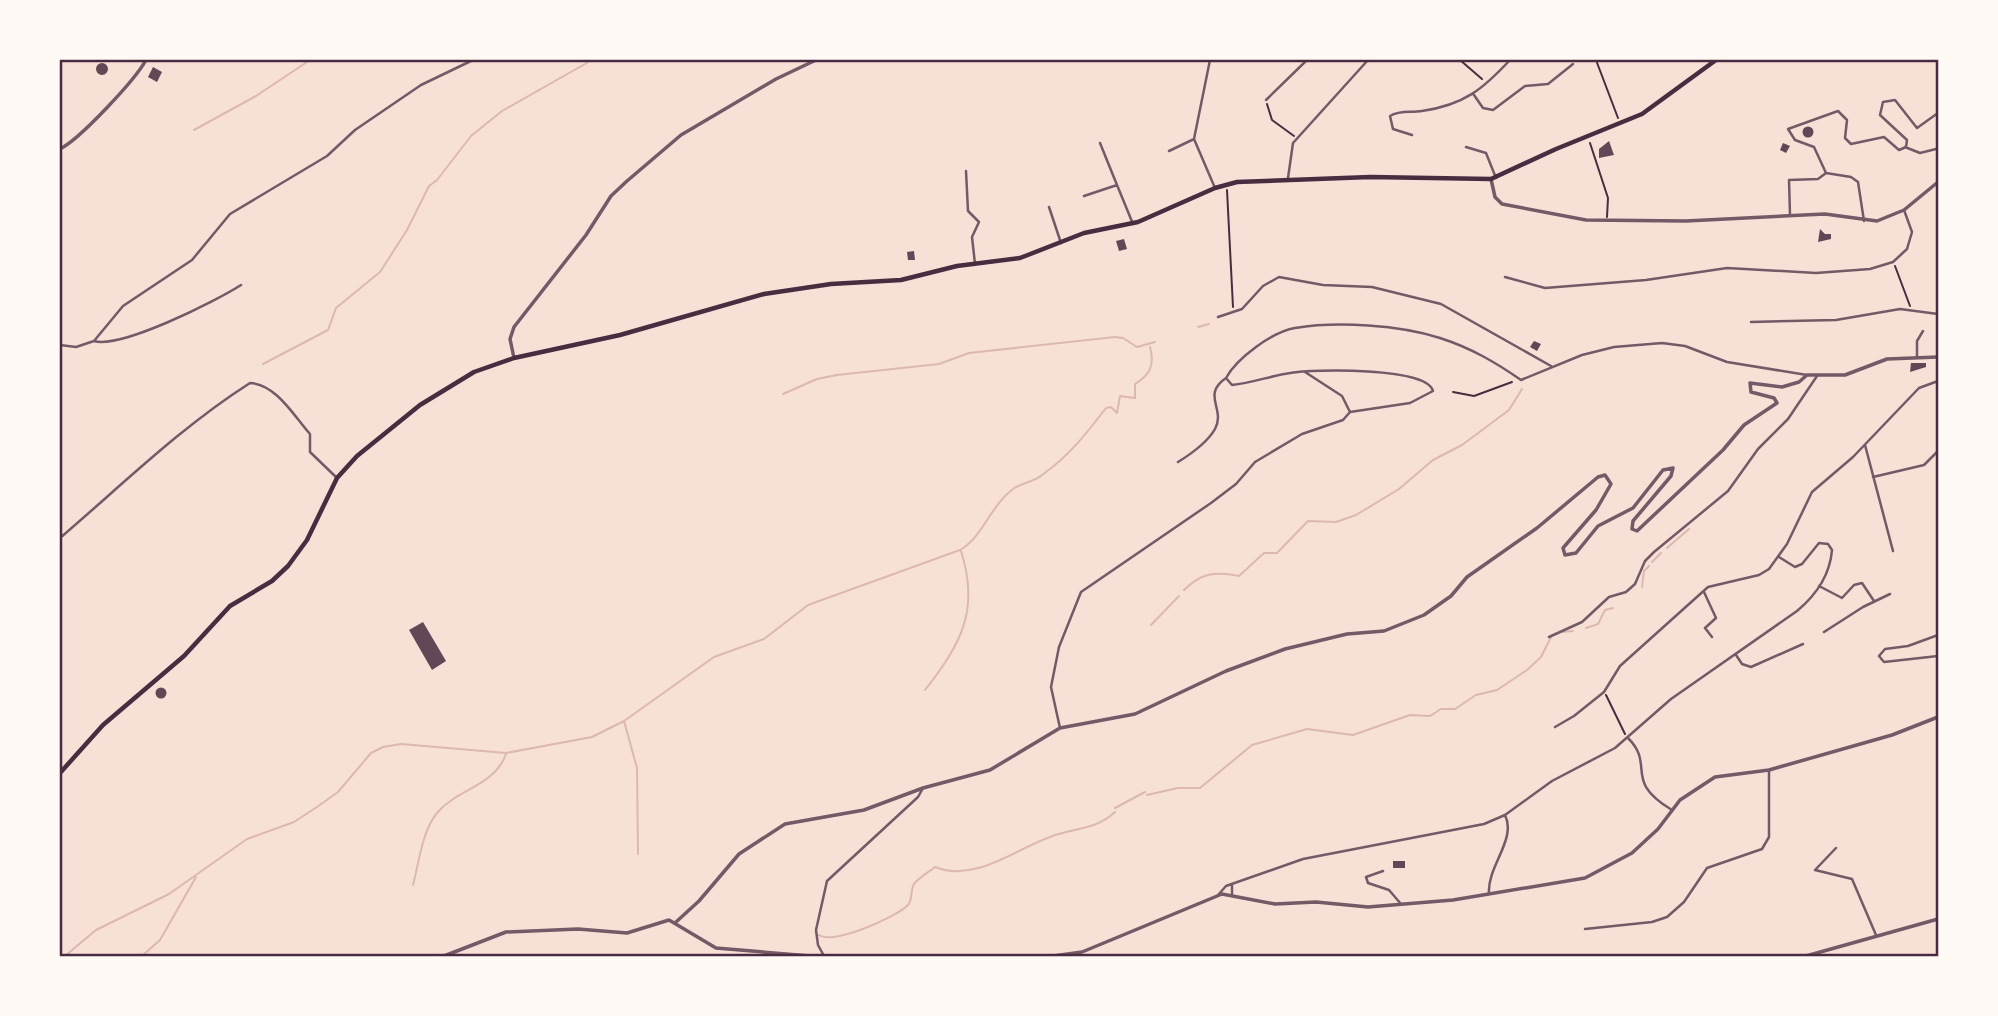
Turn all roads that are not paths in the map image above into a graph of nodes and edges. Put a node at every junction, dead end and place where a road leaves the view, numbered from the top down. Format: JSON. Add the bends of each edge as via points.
{"nodes":[{"id":1,"x":146,"y":60,"type":"edge"},
{"id":2,"x":473,"y":60,"type":"edge"},
{"id":3,"x":816,"y":60,"type":"edge"},
{"id":4,"x":1210,"y":60,"type":"edge"},
{"id":5,"x":1307,"y":60,"type":"edge"},
{"id":6,"x":1368,"y":60,"type":"edge"},
{"id":7,"x":1510,"y":60,"type":"edge"},
{"id":8,"x":1716,"y":60,"type":"edge"},
{"id":9,"x":1573,"y":64,"type":"dead end"},
{"id":10,"x":1474,"y":94,"type":"junction"},
{"id":11,"x":1266,"y":100,"type":"road end"},
{"id":12,"x":1938,"y":113,"type":"edge"},
{"id":13,"x":1412,"y":135,"type":"dead end"},
{"id":14,"x":1194,"y":139,"type":"junction"},
{"id":15,"x":1100,"y":143,"type":"dead end"},
{"id":16,"x":1466,"y":147,"type":"dead end"},
{"id":17,"x":1905,"y":147,"type":"junction"},
{"id":18,"x":60,"y":149,"type":"edge"},
{"id":19,"x":1936,"y":149,"type":"dead end"},
{"id":20,"x":1169,"y":151,"type":"dead end"},
{"id":21,"x":966,"y":172,"type":"dead end"},
{"id":22,"x":1826,"y":173,"type":"junction"},
{"id":23,"x":1288,"y":178,"type":"junction"},
{"id":24,"x":1493,"y":179,"type":"junction"},
{"id":25,"x":1938,"y":182,"type":"edge"},
{"id":26,"x":1117,"y":184,"type":"junction"},
{"id":27,"x":1215,"y":188,"type":"junction"},
{"id":28,"x":1084,"y":196,"type":"dead end"},
{"id":29,"x":1049,"y":207,"type":"dead end"},
{"id":30,"x":1904,"y":210,"type":"junction"},
{"id":31,"x":1790,"y":217,"type":"junction"},
{"id":32,"x":1864,"y":221,"type":"junction"},
{"id":33,"x":1133,"y":224,"type":"junction"},
{"id":34,"x":1061,"y":243,"type":"junction"},
{"id":35,"x":975,"y":264,"type":"junction"},
{"id":36,"x":1505,"y":277,"type":"dead end"},
{"id":37,"x":241,"y":285,"type":"dead end"},
{"id":38,"x":1938,"y":314,"type":"edge"},
{"id":39,"x":1218,"y":317,"type":"dead end"},
{"id":40,"x":1751,"y":321,"type":"dead end"},
{"id":41,"x":1923,"y":331,"type":"dead end"},
{"id":42,"x":94,"y":341,"type":"junction"},
{"id":43,"x":60,"y":345,"type":"edge"},
{"id":44,"x":1917,"y":357,"type":"junction"},
{"id":45,"x":1938,"y":357,"type":"edge"},
{"id":46,"x":514,"y":358,"type":"junction"},
{"id":47,"x":1551,"y":366,"type":"junction"},
{"id":48,"x":1305,"y":372,"type":"junction"},
{"id":49,"x":1807,"y":375,"type":"junction"},
{"id":50,"x":1817,"y":376,"type":"junction"},
{"id":51,"x":1226,"y":378,"type":"junction"},
{"id":52,"x":1938,"y":381,"type":"edge"},
{"id":53,"x":1350,"y":412,"type":"junction"},
{"id":54,"x":1865,"y":445,"type":"junction"},
{"id":55,"x":1938,"y":451,"type":"edge"},
{"id":56,"x":1178,"y":462,"type":"dead end"},
{"id":57,"x":1873,"y":477,"type":"junction"},
{"id":58,"x":337,"y":478,"type":"junction"},
{"id":59,"x":60,"y":538,"type":"edge"},
{"id":60,"x":1893,"y":551,"type":"dead end"},
{"id":61,"x":1779,"y":557,"type":"junction"},
{"id":62,"x":1819,"y":586,"type":"junction"},
{"id":63,"x":1703,"y":591,"type":"junction"},
{"id":64,"x":1890,"y":594,"type":"dead end"},
{"id":65,"x":1874,"y":601,"type":"junction"},
{"id":66,"x":1824,"y":632,"type":"dead end"},
{"id":67,"x":1938,"y":635,"type":"edge"},
{"id":68,"x":1549,"y":637,"type":"dead end"},
{"id":69,"x":1712,"y":637,"type":"dead end"},
{"id":70,"x":1802,"y":644,"type":"dead end"},
{"id":71,"x":1735,"y":654,"type":"junction"},
{"id":72,"x":1938,"y":656,"type":"edge"},
{"id":73,"x":1938,"y":717,"type":"edge"},
{"id":74,"x":1555,"y":727,"type":"dead end"},
{"id":75,"x":1060,"y":728,"type":"junction"},
{"id":76,"x":1628,"y":738,"type":"junction"},
{"id":77,"x":1769,"y":770,"type":"junction"},
{"id":78,"x":60,"y":773,"type":"edge"},
{"id":79,"x":923,"y":788,"type":"junction"},
{"id":80,"x":1672,"y":810,"type":"junction"},
{"id":81,"x":1506,"y":815,"type":"junction"},
{"id":82,"x":1836,"y":848,"type":"dead end"},
{"id":83,"x":1383,"y":871,"type":"dead end"},
{"id":84,"x":1232,"y":884,"type":"junction"},
{"id":85,"x":1232,"y":894,"type":"junction"},
{"id":86,"x":1489,"y":894,"type":"junction"},
{"id":87,"x":1218,"y":895,"type":"junction"},
{"id":88,"x":1401,"y":904,"type":"junction"},
{"id":89,"x":1938,"y":919,"type":"edge"},
{"id":90,"x":676,"y":922,"type":"junction"},
{"id":91,"x":1585,"y":929,"type":"dead end"},
{"id":92,"x":1876,"y":935,"type":"junction"},
{"id":93,"x":444,"y":957,"type":"edge"},
{"id":94,"x":810,"y":957,"type":"edge"},
{"id":95,"x":824,"y":957,"type":"edge"},
{"id":96,"x":1053,"y":957,"type":"edge"},
{"id":97,"x":1806,"y":957,"type":"edge"}],
"edges":[{"from":1,"to":18,"type":"street"},
{"from":2,"to":42,"type":"street","via":[[421,85],[355,130],[327,156],[230,214],[192,260],[123,306]]},
{"from":3,"to":46,"type":"street","via":[[681,135],[611,196],[586,236],[514,327],[510,339]]},
{"from":4,"to":14,"type":"street"},
{"from":5,"to":11,"type":"street"},
{"from":6,"to":23,"type":"street","via":[[1297,138]]},
{"from":7,"to":10,"type":"street"},
{"from":8,"to":24,"type":"main road","via":[[1642,114]]},
{"from":9,"to":10,"type":"street","via":[[1548,84],[1525,86],[1493,110],[1483,108]]},
{"from":10,"to":13,"type":"street","via":[[1426,111],[1390,116],[1393,129]]},
{"from":12,"to":17,"type":"street","via":[[1917,128],[1895,100],[1883,102],[1880,115],[1903,135]]},
{"from":14,"to":20,"type":"street"},
{"from":14,"to":27,"type":"street"},
{"from":15,"to":26,"type":"street"},
{"from":16,"to":24,"type":"street","via":[[1486,153]]},
{"from":17,"to":19,"type":"street","via":[[1920,153]]},
{"from":17,"to":22,"type":"street","via":[[1899,150],[1884,137],[1851,144],[1846,138],[1847,120],[1838,111],[1789,127],[1794,140],[1814,147]]},
{"from":21,"to":35,"type":"street","via":[[968,211],[979,222],[972,237]]},
{"from":22,"to":31,"type":"street","via":[[1789,180]]},
{"from":22,"to":32,"type":"street","via":[[1858,182]]},
{"from":23,"to":24,"type":"main road"},
{"from":23,"to":27,"type":"main road"},
{"from":24,"to":31,"type":"street","via":[[1502,204],[1586,220]]},
{"from":25,"to":30,"type":"street"},
{"from":26,"to":28,"type":"street"},
{"from":26,"to":33,"type":"street"},
{"from":27,"to":33,"type":"main road"},
{"from":29,"to":34,"type":"street"},
{"from":30,"to":32,"type":"street","via":[[1887,219]]},
{"from":30,"to":36,"type":"street","via":[[1912,238],[1893,262],[1870,269],[1835,273],[1735,268],[1554,287]]},
{"from":31,"to":32,"type":"street","via":[[1834,214]]},
{"from":33,"to":34,"type":"main road","via":[[1084,233]]},
{"from":34,"to":35,"type":"main road","via":[[1020,258]]},
{"from":35,"to":46,"type":"main road","via":[[901,280],[764,294],[620,335]]},
{"from":37,"to":42,"type":"street","via":[[150,330],[118,340]]},
{"from":38,"to":40,"type":"street","via":[[1900,309],[1836,320]]},
{"from":39,"to":47,"type":"street","via":[[1242,309],[1263,286],[1279,277],[1390,290],[1441,304]]},
{"from":41,"to":44,"type":"street","via":[[1917,341]]},
{"from":42,"to":43,"type":"street","via":[[76,347]]},
{"from":44,"to":45,"type":"street"},
{"from":44,"to":50,"type":"street","via":[[1887,359],[1844,374]]},
{"from":46,"to":58,"type":"main road","via":[[467,375],[420,405]]},
{"from":47,"to":49,"type":"street","via":[[1614,347],[1662,343],[1685,346],[1727,362]]},
{"from":47,"to":51,"type":"street","via":[[1521,380],[1485,355],[1438,337],[1391,328],[1313,327],[1292,329],[1256,349]]},
{"from":48,"to":51,"type":"street","via":[[1235,384]]},
{"from":48,"to":53,"type":"street","via":[[1342,396]]},
{"from":48,"to":53,"type":"street","via":[[1390,373],[1419,379],[1434,390],[1410,403]]},
{"from":49,"to":50,"type":"street"},
{"from":49,"to":75,"type":"street","via":[[1782,387],[1750,383],[1751,392],[1774,398],[1773,409],[1744,425],[1637,531],[1632,529],[1633,521],[1673,468],[1663,470],[1633,508],[1598,526],[1569,556],[1563,548],[1606,495],[1610,481],[1605,475],[1467,577],[1451,596],[1424,615],[1384,631],[1347,634],[1285,649],[1135,713]]},
{"from":50,"to":68,"type":"street","via":[[1728,491],[1654,552],[1635,584],[1609,597],[1582,622]]},
{"from":51,"to":56,"type":"street","via":[[1213,396],[1216,428],[1197,450]]},
{"from":52,"to":54,"type":"street","via":[[1919,388]]},
{"from":53,"to":75,"type":"street","via":[[1343,420],[1302,434],[1255,462],[1211,503],[1081,592],[1059,647],[1051,687]]},
{"from":54,"to":57,"type":"street"},
{"from":54,"to":61,"type":"street","via":[[1807,498]]},
{"from":55,"to":57,"type":"street","via":[[1924,465]]},
{"from":57,"to":60,"type":"street"},
{"from":58,"to":59,"type":"street","via":[[310,452],[310,434],[285,405],[268,387],[250,383],[163,445]]},
{"from":58,"to":78,"type":"main road","via":[[307,540],[288,566],[222,614],[184,656],[103,725]]},
{"from":61,"to":62,"type":"street","via":[[1798,566],[1819,543],[1828,544],[1832,554]]},
{"from":61,"to":63,"type":"street","via":[[1759,575]]},
{"from":62,"to":65,"type":"street","via":[[1842,598],[1861,583]]},
{"from":62,"to":71,"type":"street","via":[[1797,611]]},
{"from":63,"to":69,"type":"street","via":[[1716,614],[1705,628]]},
{"from":63,"to":74,"type":"street","via":[[1620,666],[1604,692]]},
{"from":64,"to":65,"type":"street"},
{"from":65,"to":66,"type":"street"},
{"from":67,"to":72,"type":"street","via":[[1885,649],[1879,656],[1884,662]]},
{"from":70,"to":71,"type":"street","via":[[1751,667]]},
{"from":71,"to":76,"type":"street","via":[[1671,699]]},
{"from":73,"to":77,"type":"street"},
{"from":75,"to":79,"type":"street","via":[[990,770]]},
{"from":76,"to":80,"type":"street","via":[[1639,750],[1647,792]]},
{"from":76,"to":81,"type":"street","via":[[1542,787]]},
{"from":77,"to":80,"type":"street","via":[[1715,777],[1690,790]]},
{"from":77,"to":91,"type":"street","via":[[1769,837],[1762,849],[1707,868],[1684,902],[1667,917]]},
{"from":79,"to":90,"type":"street","via":[[864,810],[776,828],[739,854]]},
{"from":79,"to":95,"type":"street","via":[[827,881],[816,930]]},
{"from":80,"to":86,"type":"street","via":[[1642,846],[1596,874]]},
{"from":81,"to":84,"type":"street","via":[[1478,825],[1303,859]]},
{"from":81,"to":86,"type":"street","via":[[1508,831],[1490,876]]},
{"from":82,"to":92,"type":"street","via":[[1815,870],[1852,879]]},
{"from":83,"to":88,"type":"street","via":[[1366,877],[1368,883],[1389,890]]},
{"from":84,"to":85,"type":"street"},
{"from":84,"to":87,"type":"street"},
{"from":85,"to":87,"type":"street"},
{"from":85,"to":88,"type":"street","via":[[1275,904]]},
{"from":86,"to":88,"type":"street"},
{"from":87,"to":96,"type":"street","via":[[1082,952]]},
{"from":89,"to":92,"type":"street"},
{"from":90,"to":93,"type":"street","via":[[662,921],[617,934],[578,929],[515,931],[487,937]]},
{"from":90,"to":94,"type":"street","via":[[716,948]]},
{"from":92,"to":97,"type":"street"}]}
